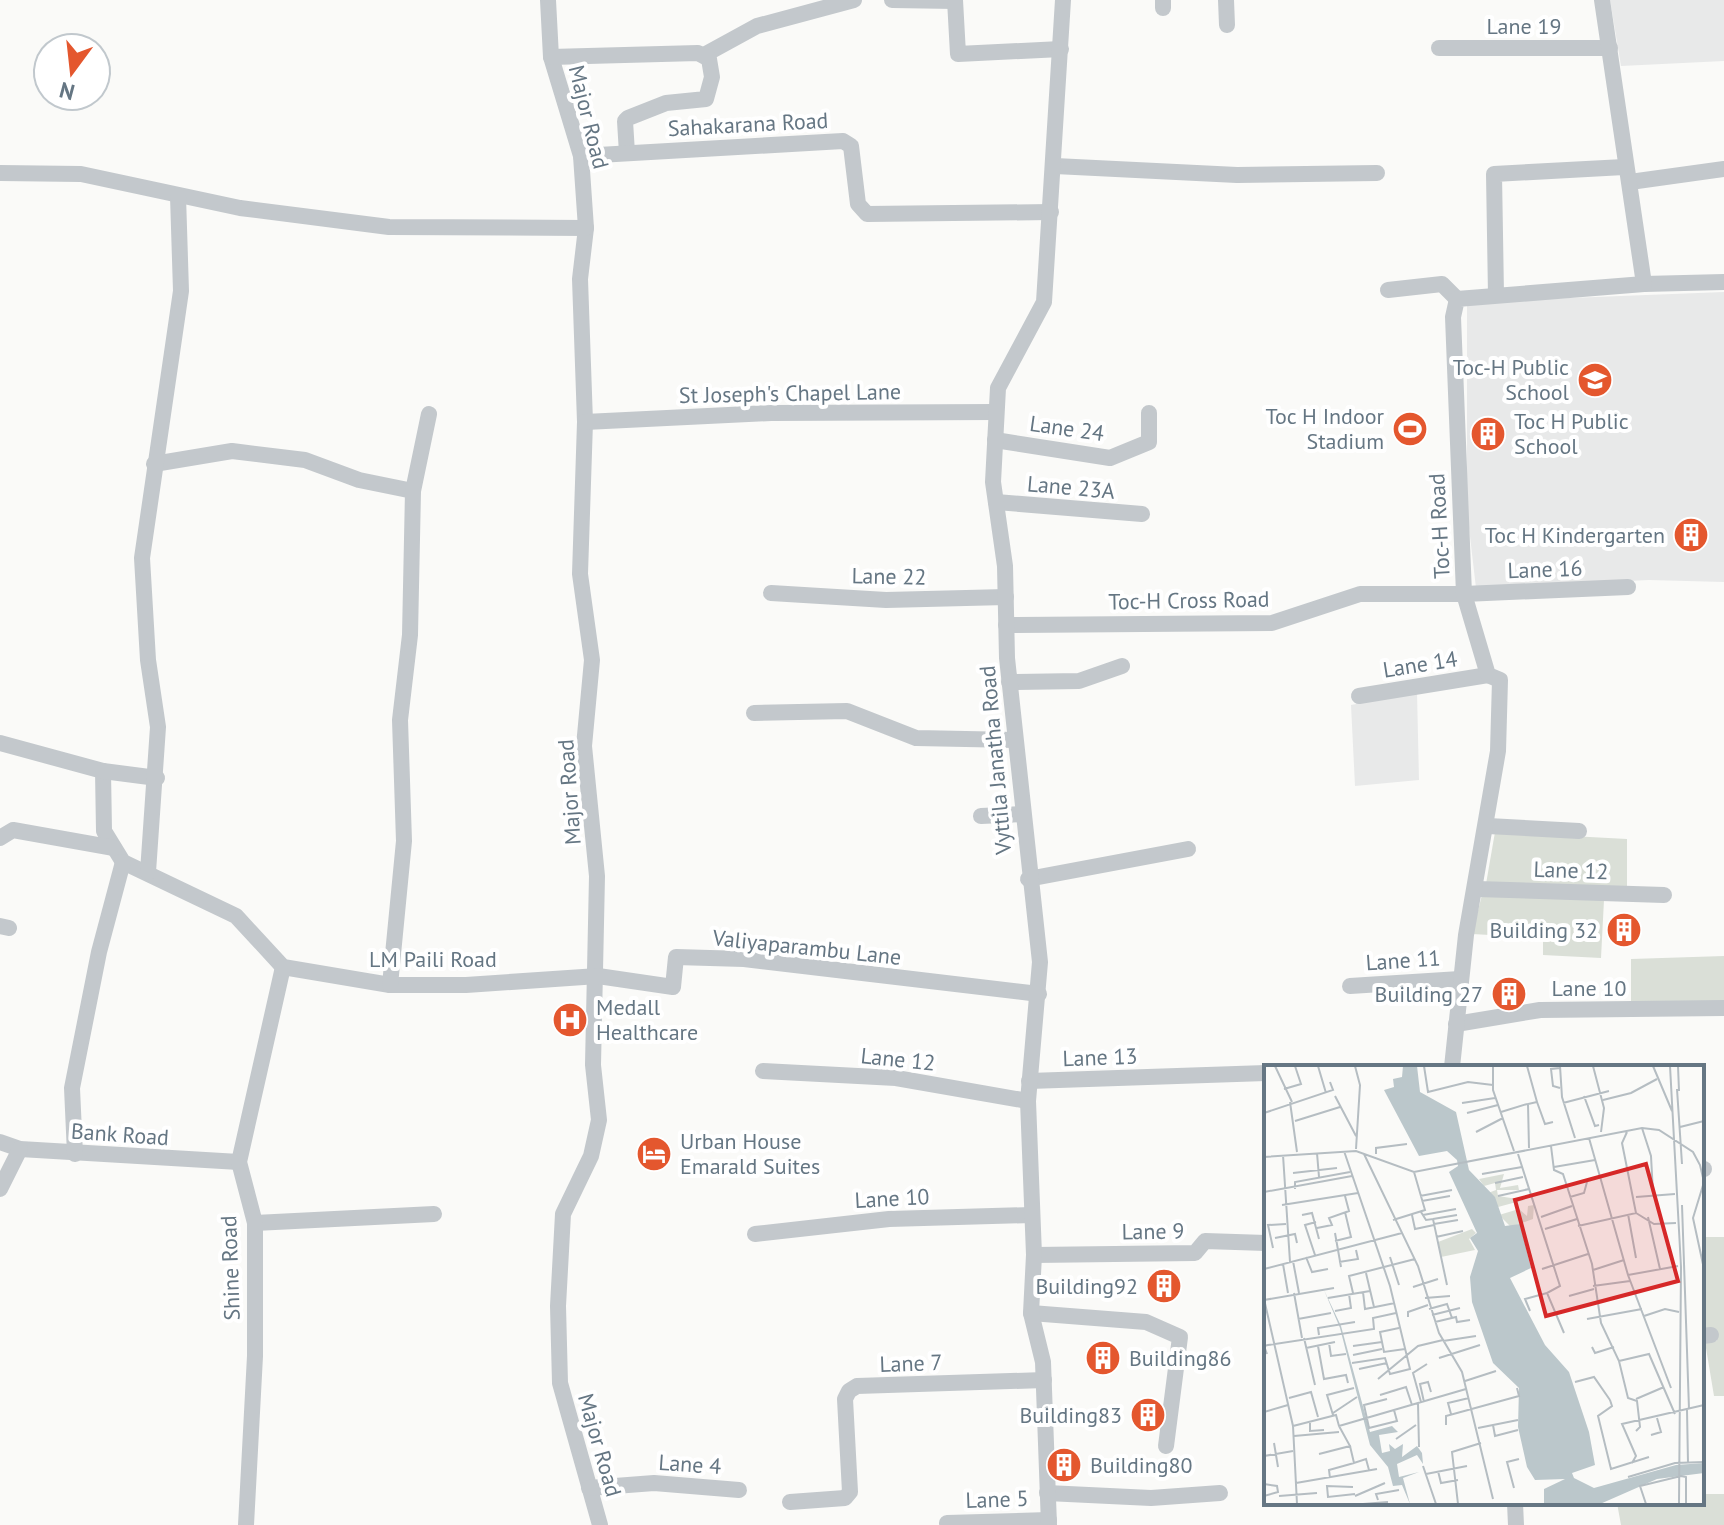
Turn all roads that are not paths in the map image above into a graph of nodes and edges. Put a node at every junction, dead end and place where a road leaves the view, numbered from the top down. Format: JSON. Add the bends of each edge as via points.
{"nodes":[{"id":1,"x":548,"y":0,"type":"edge"},
{"id":2,"x":854,"y":0,"type":"edge"},
{"id":3,"x":892,"y":0,"type":"edge"},
{"id":4,"x":1063,"y":0,"type":"edge"},
{"id":5,"x":1226,"y":0,"type":"edge"},
{"id":6,"x":1602,"y":0,"type":"edge"},
{"id":7,"x":955,"y":1,"type":"edge"},
{"id":8,"x":1227,"y":25,"type":"dead end"},
{"id":9,"x":1439,"y":48,"type":"dead end"},
{"id":10,"x":1610,"y":48,"type":"junction"},
{"id":11,"x":1061,"y":49,"type":"junction"},
{"id":12,"x":704,"y":55,"type":"junction"},
{"id":13,"x":551,"y":57,"type":"junction"},
{"id":14,"x":627,"y":153,"type":"junction"},
{"id":15,"x":581,"y":156,"type":"junction"},
{"id":16,"x":1055,"y":166,"type":"junction"},
{"id":17,"x":1724,"y":169,"type":"edge"},
{"id":18,"x":0,"y":173,"type":"edge"},
{"id":19,"x":1377,"y":173,"type":"dead end"},
{"id":20,"x":1627,"y":175,"type":"junction"},
{"id":21,"x":178,"y":196,"type":"junction"},
{"id":22,"x":1051,"y":212,"type":"junction"},
{"id":23,"x":586,"y":228,"type":"junction"},
{"id":24,"x":1724,"y":282,"type":"edge"},
{"id":25,"x":1644,"y":284,"type":"junction"},
{"id":26,"x":1388,"y":290,"type":"dead end"},
{"id":27,"x":1496,"y":295,"type":"junction"},
{"id":28,"x":1457,"y":299,"type":"junction"},
{"id":29,"x":996,"y":412,"type":"junction"},
{"id":30,"x":1149,"y":413,"type":"dead end"},
{"id":31,"x":429,"y":414,"type":"dead end"},
{"id":32,"x":585,"y":422,"type":"junction"},
{"id":33,"x":995,"y":440,"type":"junction"},
{"id":34,"x":154,"y":464,"type":"junction"},
{"id":35,"x":413,"y":491,"type":"junction"},
{"id":36,"x":996,"y":502,"type":"junction"},
{"id":37,"x":1142,"y":514,"type":"dead end"},
{"id":38,"x":1628,"y":587,"type":"dead end"},
{"id":39,"x":771,"y":593,"type":"dead end"},
{"id":40,"x":1464,"y":594,"type":"junction"},
{"id":41,"x":1006,"y":597,"type":"junction"},
{"id":42,"x":1006,"y":625,"type":"junction"},
{"id":43,"x":1122,"y":666,"type":"dead end"},
{"id":44,"x":1488,"y":675,"type":"junction"},
{"id":45,"x":1009,"y":682,"type":"junction"},
{"id":46,"x":1359,"y":696,"type":"dead end"},
{"id":47,"x":754,"y":713,"type":"dead end"},
{"id":48,"x":1015,"y":740,"type":"junction"},
{"id":49,"x":0,"y":743,"type":"edge"},
{"id":50,"x":103,"y":771,"type":"junction"},
{"id":51,"x":157,"y":778,"type":"junction"},
{"id":52,"x":1023,"y":814,"type":"junction"},
{"id":53,"x":981,"y":816,"type":"dead end"},
{"id":54,"x":1488,"y":826,"type":"junction"},
{"id":55,"x":1579,"y":831,"type":"dead end"},
{"id":56,"x":0,"y":838,"type":"edge"},
{"id":57,"x":1188,"y":849,"type":"dead end"},
{"id":58,"x":118,"y":855,"type":"junction"},
{"id":59,"x":148,"y":872,"type":"junction"},
{"id":60,"x":1028,"y":879,"type":"junction"},
{"id":61,"x":1477,"y":889,"type":"junction"},
{"id":62,"x":1664,"y":895,"type":"dead end"},
{"id":63,"x":283,"y":967,"type":"junction"},
{"id":64,"x":598,"y":976,"type":"junction"},
{"id":65,"x":1460,"y":979,"type":"junction"},
{"id":66,"x":390,"y":985,"type":"junction"},
{"id":67,"x":1350,"y":986,"type":"dead end"},
{"id":68,"x":1039,"y":994,"type":"junction"},
{"id":69,"x":1724,"y":1008,"type":"edge"},
{"id":70,"x":1456,"y":1024,"type":"junction"},
{"id":71,"x":1452,"y":1065,"type":"edge"},
{"id":72,"x":763,"y":1071,"type":"dead end"},
{"id":73,"x":1264,"y":1073,"type":"edge"},
{"id":74,"x":1029,"y":1081,"type":"junction"},
{"id":75,"x":1028,"y":1101,"type":"junction"},
{"id":76,"x":0,"y":1142,"type":"edge"},
{"id":77,"x":20,"y":1149,"type":"junction"},
{"id":78,"x":75,"y":1154,"type":"junction"},
{"id":79,"x":239,"y":1162,"type":"junction"},
{"id":80,"x":0,"y":1189,"type":"edge"},
{"id":81,"x":434,"y":1214,"type":"dead end"},
{"id":82,"x":1031,"y":1215,"type":"junction"},
{"id":83,"x":255,"y":1223,"type":"junction"},
{"id":84,"x":755,"y":1234,"type":"dead end"},
{"id":85,"x":1264,"y":1243,"type":"edge"},
{"id":86,"x":1034,"y":1255,"type":"junction"},
{"id":87,"x":1031,"y":1313,"type":"junction"},
{"id":88,"x":1044,"y":1380,"type":"junction"},
{"id":89,"x":1166,"y":1446,"type":"dead end"},
{"id":90,"x":589,"y":1488,"type":"junction"},
{"id":91,"x":739,"y":1490,"type":"dead end"},
{"id":92,"x":1047,"y":1493,"type":"junction"},
{"id":93,"x":1220,"y":1493,"type":"dead end"},
{"id":94,"x":790,"y":1502,"type":"dead end"},
{"id":95,"x":1515,"y":1505,"type":"edge"},
{"id":96,"x":1049,"y":1522,"type":"edge"},
{"id":97,"x":947,"y":1523,"type":"dead end"},
{"id":98,"x":246,"y":1525,"type":"edge"},
{"id":99,"x":600,"y":1525,"type":"edge"},
{"id":100,"x":1516,"y":1525,"type":"edge"}],
"edges":[{"from":1,"to":13,"type":"street","name":"Major Road"},
{"from":2,"to":12,"type":"street","via":[[757,26]]},
{"from":3,"to":7,"type":"street"},
{"from":4,"to":11,"type":"street","name":"Vyttila Janatha Road"},
{"from":5,"to":8,"type":"street"},
{"from":6,"to":10,"type":"street"},
{"from":7,"to":11,"type":"street","via":[[958,54]]},
{"from":9,"to":10,"type":"street","name":"Lane 19"},
{"from":10,"to":20,"type":"street"},
{"from":11,"to":16,"type":"street","name":"Vyttila Janatha Road"},
{"from":12,"to":13,"type":"street"},
{"from":12,"to":14,"type":"street","via":[[712,64],[706,99],[666,103],[628,118]]},
{"from":13,"to":15,"type":"street","name":"Major Road"},
{"from":14,"to":15,"type":"street","name":"Sahakarana Road"},
{"from":14,"to":22,"type":"street","name":"Sahakarana Road","via":[[843,141],[853,149],[858,204],[867,214]]},
{"from":15,"to":23,"type":"street","name":"Major Road"},
{"from":16,"to":19,"type":"street","via":[[1237,175]]},
{"from":16,"to":22,"type":"street","name":"Vyttila Janatha Road"},
{"from":17,"to":20,"type":"street"},
{"from":18,"to":21,"type":"street","via":[[81,174]]},
{"from":20,"to":25,"type":"street"},
{"from":20,"to":27,"type":"street","via":[[1494,174]]},
{"from":21,"to":23,"type":"street","via":[[389,227]]},
{"from":21,"to":34,"type":"street","via":[[181,291]]},
{"from":22,"to":29,"type":"street","name":"Vyttila Janatha Road","via":[[1044,302],[998,388]]},
{"from":23,"to":32,"type":"street","name":"Major Road","via":[[580,279]]},
{"from":24,"to":25,"type":"street"},
{"from":25,"to":27,"type":"street"},
{"from":26,"to":28,"type":"street","via":[[1442,284]]},
{"from":27,"to":28,"type":"street"},
{"from":28,"to":40,"type":"street","name":"Toc-H Road","via":[[1453,317]]},
{"from":29,"to":32,"type":"street","name":"St Joseph's Chapel Lane","via":[[771,413]]},
{"from":29,"to":33,"type":"street","name":"Vyttila Janatha Road"},
{"from":30,"to":33,"type":"street","name":"Lane 24","via":[[1149,442],[1110,458]]},
{"from":31,"to":35,"type":"street"},
{"from":32,"to":64,"type":"street","name":"Major Road","via":[[580,574],[592,660],[584,746],[597,876]]},
{"from":33,"to":36,"type":"street","name":"Vyttila Janatha Road"},
{"from":34,"to":35,"type":"street","via":[[232,451],[305,460],[359,480]]},
{"from":34,"to":51,"type":"street","via":[[142,558],[158,727]]},
{"from":35,"to":66,"type":"street","via":[[410,635],[400,720],[404,841]]},
{"from":36,"to":37,"type":"street","name":"Lane 23A"},
{"from":36,"to":41,"type":"street","name":"Vyttila Janatha Road"},
{"from":38,"to":40,"type":"street","name":"Lane 16"},
{"from":39,"to":41,"type":"street","name":"Lane 22","via":[[886,600]]},
{"from":40,"to":42,"type":"street","name":"Toc-H Cross Road","via":[[1360,594],[1272,623]]},
{"from":40,"to":44,"type":"street","name":"Toc-H Road"},
{"from":41,"to":42,"type":"street","name":"Vyttila Janatha Road"},
{"from":42,"to":45,"type":"street","name":"Vyttila Janatha Road"},
{"from":43,"to":45,"type":"street","via":[[1079,681]]},
{"from":44,"to":46,"type":"street","name":"Lane 14"},
{"from":44,"to":54,"type":"street","name":"Toc-H Road","via":[[1500,680]]},
{"from":45,"to":48,"type":"street","name":"Vyttila Janatha Road"},
{"from":47,"to":48,"type":"street","via":[[847,711],[916,738]]},
{"from":48,"to":52,"type":"street","name":"Vyttila Janatha Road"},
{"from":49,"to":50,"type":"street"},
{"from":50,"to":51,"type":"street"},
{"from":50,"to":58,"type":"street","via":[[104,831]]},
{"from":51,"to":59,"type":"street"},
{"from":52,"to":53,"type":"street"},
{"from":52,"to":60,"type":"street","name":"Vyttila Janatha Road"},
{"from":54,"to":55,"type":"street"},
{"from":54,"to":61,"type":"street","name":"Toc-H Road"},
{"from":56,"to":58,"type":"street","via":[[13,830]]},
{"from":57,"to":60,"type":"street"},
{"from":58,"to":59,"type":"street"},
{"from":58,"to":78,"type":"street","via":[[72,1088]]},
{"from":59,"to":63,"type":"street","via":[[236,916]]},
{"from":60,"to":68,"type":"street","name":"Vyttila Janatha Road","via":[[1040,962]]},
{"from":61,"to":62,"type":"street","name":"Lane 12"},
{"from":61,"to":65,"type":"street","name":"Toc-H Road"},
{"from":63,"to":66,"type":"street","name":"LM Paili Road"},
{"from":63,"to":79,"type":"street","name":"Shine Road"},
{"from":64,"to":66,"type":"street","name":"LM Paili Road"},
{"from":64,"to":68,"type":"street","name":"Valiyaparambu Lane","via":[[673,987],[676,957],[744,959]]},
{"from":64,"to":90,"type":"street","name":"Major Road","via":[[593,1065],[599,1120],[591,1156],[563,1214],[558,1306],[560,1383]]},
{"from":65,"to":67,"type":"street","name":"Lane 11"},
{"from":65,"to":70,"type":"street","name":"Toc-H Road"},
{"from":68,"to":74,"type":"street","name":"Vyttila Janatha Road"},
{"from":69,"to":70,"type":"street","name":"Lane 10","via":[[1540,1010]]},
{"from":70,"to":71,"type":"street","name":"Toc-H Road"},
{"from":72,"to":75,"type":"street","name":"Lane 12","via":[[896,1078]]},
{"from":73,"to":74,"type":"street","name":"Lane 13"},
{"from":74,"to":75,"type":"street","name":"Vyttila Janatha Road"},
{"from":75,"to":82,"type":"street","name":"Vyttila Janatha Road"},
{"from":76,"to":77,"type":"street","name":"Bank Road"},
{"from":77,"to":78,"type":"street","name":"Bank Road"},
{"from":77,"to":80,"type":"street"},
{"from":78,"to":79,"type":"street","name":"Bank Road"},
{"from":79,"to":83,"type":"street","name":"Shine Road"},
{"from":81,"to":83,"type":"street"},
{"from":82,"to":84,"type":"street","name":"Lane 10","via":[[889,1219]]},
{"from":82,"to":86,"type":"street","name":"Vyttila Janatha Road"},
{"from":83,"to":98,"type":"street","name":"Shine Road"},
{"from":85,"to":86,"type":"street","name":"Lane 9","via":[[1205,1241],[1195,1253]]},
{"from":86,"to":87,"type":"street","name":"Vyttila Janatha Road"},
{"from":87,"to":88,"type":"street","name":"Vyttila Janatha Road"},
{"from":87,"to":89,"type":"street","via":[[1146,1322],[1180,1337]]},
{"from":88,"to":92,"type":"street","name":"Vyttila Janatha Road"},
{"from":88,"to":94,"type":"street","name":"Lane 7","via":[[857,1386],[845,1399],[850,1492],[845,1498]]},
{"from":90,"to":91,"type":"street","name":"Lane 4","via":[[654,1483]]},
{"from":90,"to":99,"type":"street","name":"Major Road"},
{"from":92,"to":93,"type":"street","via":[[1151,1498]]},
{"from":92,"to":96,"type":"street","name":"Vyttila Janatha Road"},
{"from":95,"to":100,"type":"street"},
{"from":96,"to":97,"type":"street","name":"Lane 5"}]}
